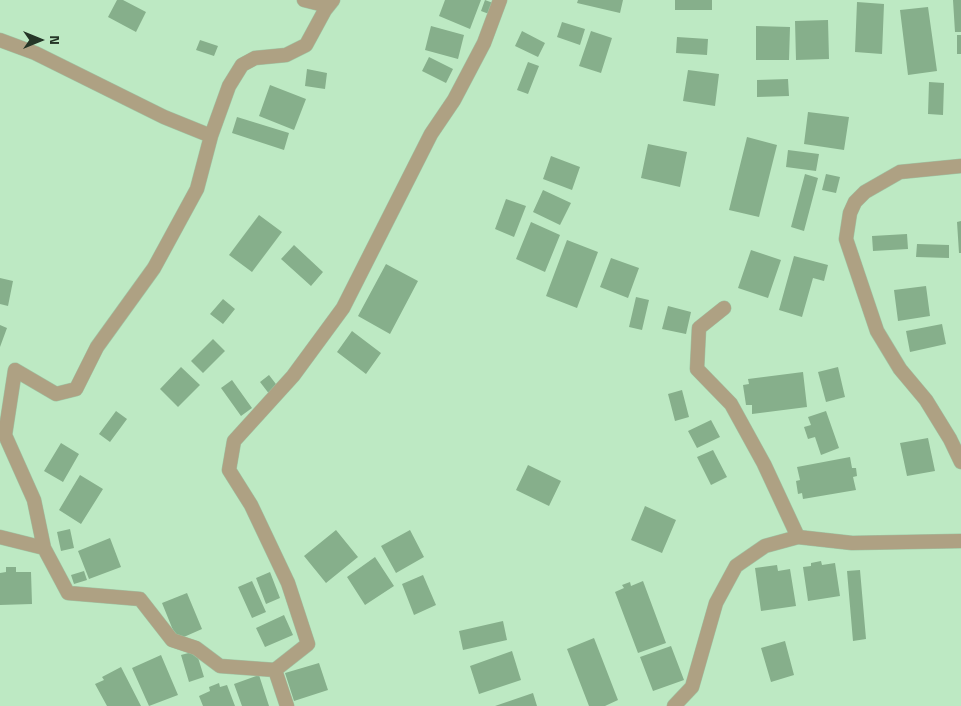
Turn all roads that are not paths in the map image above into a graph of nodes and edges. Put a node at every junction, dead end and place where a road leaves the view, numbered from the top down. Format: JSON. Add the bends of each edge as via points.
{"nodes":[{"id":1,"x":304,"y":0,"type":"edge"},
{"id":2,"x":500,"y":0,"type":"edge"},
{"id":3,"x":330,"y":3,"type":"edge"},
{"id":4,"x":0,"y":40,"type":"edge"},
{"id":5,"x":211,"y":136,"type":"junction"},
{"id":6,"x":961,"y":166,"type":"edge"},
{"id":7,"x":724,"y":308,"type":"dead end"},
{"id":8,"x":2,"y":435,"type":"edge"},
{"id":9,"x":961,"y":462,"type":"edge"},
{"id":10,"x":0,"y":537,"type":"edge"},
{"id":11,"x":798,"y":537,"type":"junction"},
{"id":12,"x":961,"y":541,"type":"edge"},
{"id":13,"x":44,"y":548,"type":"junction"},
{"id":14,"x":274,"y":670,"type":"junction"},
{"id":15,"x":287,"y":706,"type":"edge"},
{"id":16,"x":674,"y":706,"type":"edge"}],
"edges":[{"from":1,"to":3,"type":"street"},
{"from":2,"to":14,"type":"street","via":[[484,43],[423,150],[343,308],[292,376],[234,441],[229,470],[251,505],[288,583],[308,644]]},
{"from":3,"to":5,"type":"street","via":[[306,45],[286,55],[255,58],[242,65],[229,86]]},
{"from":4,"to":5,"type":"street","via":[[35,53],[164,117]]},
{"from":5,"to":8,"type":"street","via":[[197,189],[154,268],[97,347],[76,389],[56,394],[16,370]]},
{"from":6,"to":9,"type":"street","via":[[900,172],[865,192],[850,213],[846,239],[876,331],[900,369],[926,400]]},
{"from":7,"to":11,"type":"street","via":[[699,328],[697,369],[731,404]]},
{"from":8,"to":13,"type":"street","via":[[34,500]]},
{"from":10,"to":13,"type":"street"},
{"from":11,"to":12,"type":"street","via":[[852,543]]},
{"from":11,"to":16,"type":"street","via":[[765,546],[736,566],[716,603],[692,686]]},
{"from":13,"to":14,"type":"street","via":[[68,593],[140,599],[172,640],[196,648],[220,666]]},
{"from":14,"to":15,"type":"street"}]}
